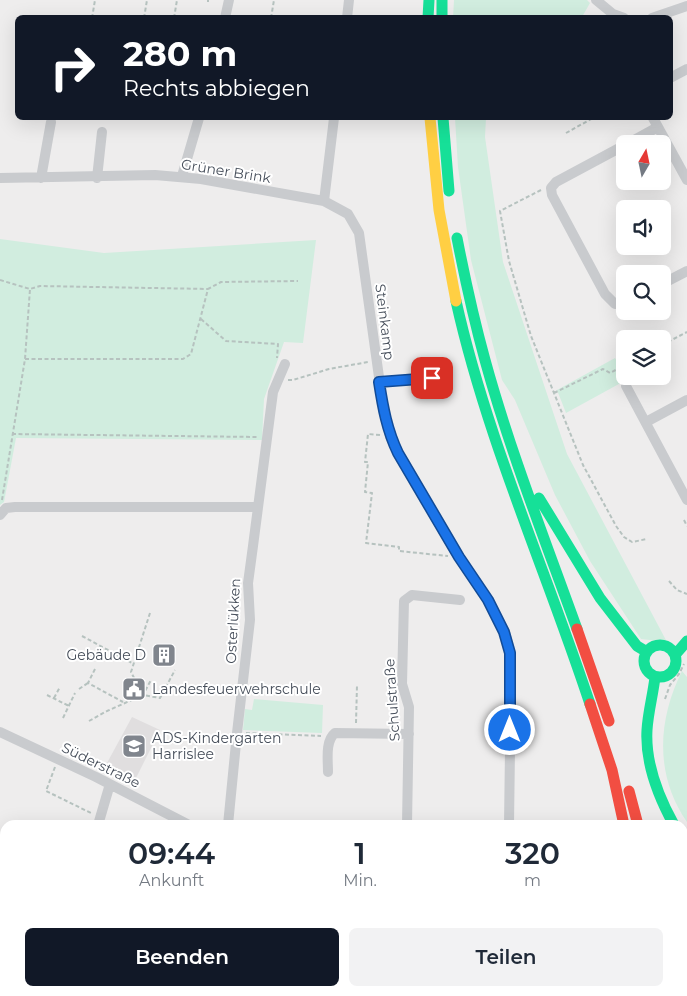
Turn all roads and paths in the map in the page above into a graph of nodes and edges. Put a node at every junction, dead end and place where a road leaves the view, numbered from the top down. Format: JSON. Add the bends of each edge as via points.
{"nodes":[{"id":1,"x":95,"y":0,"type":"edge"},
{"id":2,"x":147,"y":0,"type":"edge"},
{"id":3,"x":177,"y":0,"type":"edge"},
{"id":4,"x":228,"y":0,"type":"edge"},
{"id":5,"x":274,"y":0,"type":"edge"},
{"id":6,"x":349,"y":0,"type":"edge"},
{"id":7,"x":429,"y":0,"type":"edge"},
{"id":8,"x":442,"y":0,"type":"edge"},
{"id":9,"x":596,"y":0,"type":"edge"},
{"id":10,"x":687,"y":6,"type":"edge"},
{"id":11,"x":92,"y":15,"type":"edge"},
{"id":12,"x":144,"y":15,"type":"edge"},
{"id":13,"x":174,"y":15,"type":"edge"},
{"id":14,"x":226,"y":15,"type":"edge"},
{"id":15,"x":271,"y":15,"type":"edge"},
{"id":16,"x":347,"y":15,"type":"edge"},
{"id":17,"x":428,"y":15,"type":"edge"},
{"id":18,"x":442,"y":15,"type":"edge"},
{"id":19,"x":616,"y":15,"type":"edge"},
{"id":20,"x":661,"y":15,"type":"edge"},
{"id":21,"x":687,"y":69,"type":"edge"},
{"id":22,"x":673,"y":76,"type":"edge"},
{"id":23,"x":198,"y":120,"type":"edge"},
{"id":24,"x":334,"y":120,"type":"edge"},
{"id":25,"x":430,"y":120,"type":"edge"},
{"id":26,"x":443,"y":120,"type":"edge"},
{"id":27,"x":589,"y":120,"type":"edge"},
{"id":28,"x":51,"y":122,"type":"dead end"},
{"id":29,"x":656,"y":122,"type":"edge"},
{"id":30,"x":102,"y":132,"type":"dead end"},
{"id":31,"x":566,"y":133,"type":"dead end"},
{"id":32,"x":638,"y":135,"type":"edge"},
{"id":33,"x":616,"y":149,"type":"edge"},
{"id":34,"x":686,"y":175,"type":"edge"},
{"id":35,"x":182,"y":176,"type":"junction"},
{"id":36,"x":0,"y":178,"type":"edge"},
{"id":37,"x":41,"y":178,"type":"junction"},
{"id":38,"x":97,"y":178,"type":"junction"},
{"id":39,"x":552,"y":188,"type":"junction"},
{"id":40,"x":324,"y":201,"type":"junction"},
{"id":41,"x":450,"y":202,"type":"dead end"},
{"id":42,"x":348,"y":214,"type":"joint"},
{"id":43,"x":455,"y":229,"type":"dead end"},
{"id":44,"x":687,"y":271,"type":"edge"},
{"id":45,"x":671,"y":279,"type":"edge"},
{"id":46,"x":0,"y":280,"type":"edge"},
{"id":47,"x":298,"y":281,"type":"dead end"},
{"id":48,"x":30,"y":289,"type":"junction"},
{"id":49,"x":208,"y":289,"type":"junction"},
{"id":50,"x":616,"y":304,"type":"edge"},
{"id":51,"x":200,"y":318,"type":"junction"},
{"id":52,"x":687,"y":332,"type":"edge"},
{"id":53,"x":671,"y":340,"type":"edge"},
{"id":54,"x":25,"y":359,"type":"junction"},
{"id":55,"x":376,"y":360,"type":"junction"},
{"id":56,"x":285,"y":364,"type":"joint"},
{"id":57,"x":616,"y":370,"type":"edge"},
{"id":58,"x":278,"y":378,"type":"junction"},
{"id":59,"x":432,"y":378,"type":"dead end"},
{"id":60,"x":379,"y":382,"type":"junction"},
{"id":61,"x":626,"y":386,"type":"dead end"},
{"id":62,"x":554,"y":393,"type":"junction"},
{"id":63,"x":687,"y":400,"type":"edge"},
{"id":64,"x":646,"y":422,"type":"junction"},
{"id":65,"x":12,"y":434,"type":"junction"},
{"id":66,"x":390,"y":436,"type":"junction"},
{"id":67,"x":267,"y":438,"type":"junction"},
{"id":68,"x":519,"y":464,"type":"junction"},
{"id":69,"x":687,"y":500,"type":"edge"},
{"id":70,"x":258,"y":508,"type":"junction"},
{"id":71,"x":1,"y":513,"type":"edge"},
{"id":72,"x":684,"y":520,"type":"dead end"},
{"id":73,"x":687,"y":526,"type":"edge"},
{"id":74,"x":647,"y":539,"type":"dead end"},
{"id":75,"x":459,"y":557,"type":"junction"},
{"id":76,"x":669,"y":581,"type":"dead end"},
{"id":77,"x":687,"y":594,"type":"edge"},
{"id":78,"x":460,"y":600,"type":"dead end"},
{"id":79,"x":150,"y":613,"type":"dead end"},
{"id":80,"x":82,"y":636,"type":"dead end"},
{"id":81,"x":687,"y":641,"type":"edge"},
{"id":82,"x":647,"y":652,"type":"junction"},
{"id":83,"x":675,"y":655,"type":"junction"},
{"id":84,"x":687,"y":658,"type":"edge"},
{"id":85,"x":133,"y":664,"type":"junction"},
{"id":86,"x":95,"y":669,"type":"dead end"},
{"id":87,"x":175,"y":670,"type":"dead end"},
{"id":88,"x":655,"y":677,"type":"junction"},
{"id":89,"x":152,"y":680,"type":"dead end"},
{"id":90,"x":88,"y":683,"type":"junction"},
{"id":91,"x":357,"y":685,"type":"dead end"},
{"id":92,"x":60,"y":686,"type":"dead end"},
{"id":93,"x":79,"y":689,"type":"dead end"},
{"id":94,"x":75,"y":693,"type":"dead end"},
{"id":95,"x":47,"y":695,"type":"dead end"},
{"id":96,"x":143,"y":695,"type":"junction"},
{"id":97,"x":54,"y":698,"type":"junction"},
{"id":98,"x":664,"y":702,"type":"dead end"},
{"id":99,"x":125,"y":703,"type":"junction"},
{"id":100,"x":69,"y":706,"type":"junction"},
{"id":101,"x":63,"y":718,"type":"dead end"},
{"id":102,"x":89,"y":721,"type":"dead end"},
{"id":103,"x":612,"y":731,"type":"dead end"},
{"id":104,"x":0,"y":732,"type":"edge"},
{"id":105,"x":236,"y":733,"type":"junction"},
{"id":106,"x":356,"y":733,"type":"junction"},
{"id":107,"x":409,"y":734,"type":"junction"},
{"id":108,"x":331,"y":736,"type":"junction"},
{"id":109,"x":619,"y":756,"type":"dead end"},
{"id":110,"x":58,"y":760,"type":"junction"},
{"id":111,"x":328,"y":772,"type":"dead end"},
{"id":112,"x":110,"y":784,"type":"junction"},
{"id":113,"x":97,"y":820,"type":"edge"},
{"id":114,"x":99,"y":820,"type":"edge"},
{"id":115,"x":179,"y":820,"type":"edge"},
{"id":116,"x":228,"y":820,"type":"edge"},
{"id":117,"x":407,"y":820,"type":"edge"},
{"id":118,"x":510,"y":820,"type":"edge"},
{"id":119,"x":623,"y":820,"type":"edge"},
{"id":120,"x":637,"y":820,"type":"edge"},
{"id":121,"x":671,"y":820,"type":"edge"}],
"edges":[{"from":1,"to":11,"type":"path"},
{"from":2,"to":12,"type":"path"},
{"from":3,"to":13,"type":"path"},
{"from":4,"to":14,"type":"street"},
{"from":5,"to":15,"type":"path"},
{"from":6,"to":16,"type":"street"},
{"from":7,"to":17,"type":"main road"},
{"from":8,"to":18,"type":"main road"},
{"from":9,"to":19,"type":"street"},
{"from":10,"to":20,"type":"street"},
{"from":21,"to":22,"type":"street"},
{"from":23,"to":35,"type":"street"},
{"from":24,"to":40,"type":"street"},
{"from":25,"to":119,"type":"main road","via":[[448,267],[471,365],[612,769]]},
{"from":26,"to":41,"type":"main road"},
{"from":27,"to":31,"type":"path"},
{"from":28,"to":37,"type":"street"},
{"from":29,"to":32,"type":"street"},
{"from":29,"to":34,"type":"street"},
{"from":30,"to":38,"type":"street"},
{"from":33,"to":39,"type":"street","via":[[556,182]]},
{"from":35,"to":38,"type":"street","name":"Grüner Brink"},
{"from":35,"to":40,"type":"street","name":"Grüner Brink"},
{"from":36,"to":37,"type":"street","name":"Grüner Brink"},
{"from":37,"to":38,"type":"street","name":"Grüner Brink"},
{"from":39,"to":50,"type":"street","via":[[552,195],[605,294]]},
{"from":39,"to":62,"type":"path","via":[[535,192],[500,210],[509,261],[528,327]]},
{"from":40,"to":42,"type":"street","name":"Grüner Brink"},
{"from":42,"to":55,"type":"street","name":"Steinkamp","via":[[360,234]]},
{"from":43,"to":68,"type":"main road","via":[[490,382]]},
{"from":44,"to":45,"type":"street"},
{"from":46,"to":48,"type":"path"},
{"from":47,"to":49,"type":"path","via":[[221,282]]},
{"from":48,"to":49,"type":"path","via":[[40,286]]},
{"from":48,"to":54,"type":"path"},
{"from":49,"to":51,"type":"path"},
{"from":51,"to":54,"type":"path","via":[[191,354],[182,359]]},
{"from":51,"to":56,"type":"path","via":[[226,341],[278,344],[276,358]]},
{"from":52,"to":53,"type":"path"},
{"from":54,"to":65,"type":"path"},
{"from":55,"to":58,"type":"path","via":[[294,380]]},
{"from":55,"to":60,"type":"street","name":"Steinkamp"},
{"from":56,"to":58,"type":"street","name":"Osterlükken"},
{"from":57,"to":62,"type":"path","via":[[610,373],[603,369]]},
{"from":58,"to":67,"type":"street","name":"Osterlükken","via":[[272,392]]},
{"from":59,"to":60,"type":"lane"},
{"from":60,"to":66,"type":"street","name":"Steinkamp"},
{"from":61,"to":64,"type":"street"},
{"from":62,"to":74,"type":"path","via":[[583,465],[616,526],[632,542]]},
{"from":63,"to":64,"type":"street"},
{"from":64,"to":69,"type":"street"},
{"from":65,"to":67,"type":"path"},
{"from":65,"to":71,"type":"path"},
{"from":66,"to":75,"type":"street","name":"Steinkamp"},
{"from":66,"to":75,"type":"path","via":[[368,434],[365,492],[372,493],[366,543],[399,547],[399,551]]},
{"from":67,"to":70,"type":"street","name":"Osterlükken"},
{"from":68,"to":82,"type":"main road","via":[[600,598],[637,646]]},
{"from":68,"to":103,"type":"main road"},
{"from":70,"to":71,"type":"street","via":[[15,507],[6,508]]},
{"from":70,"to":105,"type":"street","name":"Osterlükken","via":[[248,583],[250,620]]},
{"from":72,"to":73,"type":"path"},
{"from":75,"to":118,"type":"street","name":"Steinkamp","via":[[488,600],[504,632],[510,653]]},
{"from":76,"to":77,"type":"path","via":[[677,590]]},
{"from":78,"to":107,"type":"street","name":"Schulstraße","via":[[412,595],[404,601],[402,684],[409,707]]},
{"from":79,"to":85,"type":"path"},
{"from":80,"to":85,"type":"path"},
{"from":81,"to":83,"type":"main road"},
{"from":82,"to":83,"type":"main road","via":[[654,646],[664,646]]},
{"from":82,"to":88,"type":"main road","via":[[645,667]]},
{"from":83,"to":88,"type":"main road","via":[[675,665],[670,674]]},
{"from":84,"to":98,"type":"path","via":[[670,685]]},
{"from":85,"to":96,"type":"path","via":[[131,672]]},
{"from":86,"to":90,"type":"path"},
{"from":87,"to":96,"type":"path","via":[[161,699]]},
{"from":88,"to":121,"type":"main road","via":[[647,750],[650,770]]},
{"from":89,"to":96,"type":"path"},
{"from":90,"to":93,"type":"path"},
{"from":90,"to":99,"type":"path"},
{"from":91,"to":106,"type":"path"},
{"from":92,"to":97,"type":"path"},
{"from":94,"to":100,"type":"path"},
{"from":95,"to":97,"type":"path"},
{"from":96,"to":99,"type":"path"},
{"from":97,"to":100,"type":"path"},
{"from":99,"to":102,"type":"path"},
{"from":100,"to":101,"type":"path"},
{"from":104,"to":110,"type":"street","name":"Süderstraße"},
{"from":105,"to":108,"type":"path"},
{"from":105,"to":116,"type":"street","name":"Osterlükken"},
{"from":106,"to":107,"type":"street"},
{"from":106,"to":108,"type":"street","via":[[335,733]]},
{"from":107,"to":117,"type":"street","name":"Schulstraße"},
{"from":108,"to":111,"type":"street"},
{"from":109,"to":120,"type":"main road"},
{"from":110,"to":112,"type":"street","name":"Süderstraße"},
{"from":110,"to":113,"type":"path","via":[[46,791]]},
{"from":112,"to":114,"type":"street"},
{"from":112,"to":115,"type":"street","name":"Süderstraße"}]}
